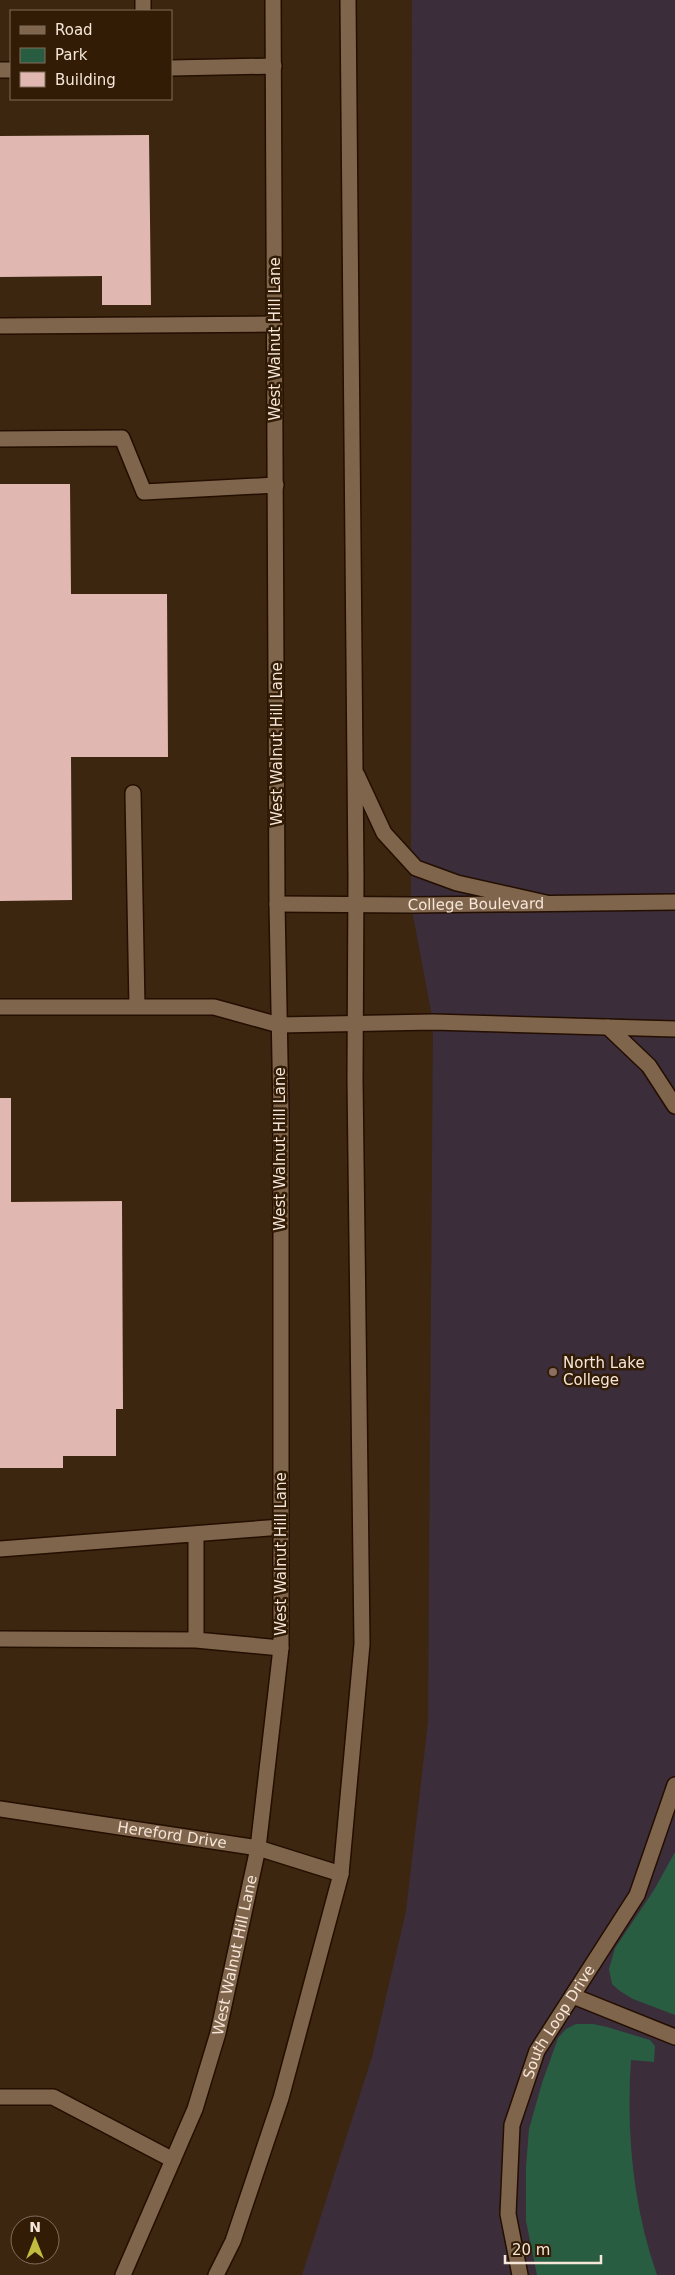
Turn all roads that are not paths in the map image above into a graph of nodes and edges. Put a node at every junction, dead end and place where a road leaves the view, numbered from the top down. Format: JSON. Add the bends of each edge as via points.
{"nodes":[{"id":1,"x":273,"y":0,"type":"edge"},
{"id":2,"x":348,"y":0,"type":"edge"},
{"id":3,"x":274,"y":66,"type":"junction"},
{"id":4,"x":172,"y":68,"type":"edge"},
{"id":5,"x":275,"y":324,"type":"junction"},
{"id":6,"x":0,"y":326,"type":"edge"},
{"id":7,"x":0,"y":439,"type":"edge"},
{"id":8,"x":276,"y":485,"type":"junction"},
{"id":9,"x":355,"y":771,"type":"junction"},
{"id":10,"x":133,"y":792,"type":"dead end"},
{"id":11,"x":675,"y":902,"type":"edge"},
{"id":12,"x":546,"y":903,"type":"junction"},
{"id":13,"x":277,"y":904,"type":"junction"},
{"id":14,"x":356,"y":905,"type":"junction"},
{"id":15,"x":0,"y":1007,"type":"edge"},
{"id":16,"x":137,"y":1007,"type":"junction"},
{"id":17,"x":355,"y":1023,"type":"junction"},
{"id":18,"x":279,"y":1024,"type":"junction"},
{"id":19,"x":608,"y":1027,"type":"junction"},
{"id":20,"x":675,"y":1029,"type":"edge"},
{"id":21,"x":675,"y":1106,"type":"edge"},
{"id":22,"x":281,"y":1527,"type":"junction"},
{"id":23,"x":196,"y":1534,"type":"junction"},
{"id":24,"x":0,"y":1549,"type":"edge"},
{"id":25,"x":0,"y":1639,"type":"edge"},
{"id":26,"x":196,"y":1640,"type":"junction"},
{"id":27,"x":281,"y":1648,"type":"junction"},
{"id":28,"x":675,"y":1785,"type":"edge"},
{"id":29,"x":0,"y":1809,"type":"edge"},
{"id":30,"x":258,"y":1848,"type":"junction"},
{"id":31,"x":341,"y":1874,"type":"junction"},
{"id":32,"x":572,"y":1996,"type":"junction"},
{"id":33,"x":675,"y":2037,"type":"edge"},
{"id":34,"x":0,"y":2097,"type":"edge"},
{"id":35,"x":173,"y":2160,"type":"junction"},
{"id":36,"x":123,"y":2275,"type":"edge"},
{"id":37,"x":216,"y":2275,"type":"edge"},
{"id":38,"x":520,"y":2275,"type":"edge"}],
"edges":[{"from":1,"to":3,"type":"main road","name":"West Walnut Hill Lane"},
{"from":2,"to":9,"type":"main road"},
{"from":3,"to":4,"type":"main road"},
{"from":3,"to":5,"type":"main road","name":"West Walnut Hill Lane"},
{"from":5,"to":6,"type":"main road"},
{"from":5,"to":8,"type":"main road","name":"West Walnut Hill Lane"},
{"from":7,"to":8,"type":"main road","via":[[122,438],[144,492]]},
{"from":8,"to":13,"type":"main road","name":"West Walnut Hill Lane"},
{"from":9,"to":12,"type":"main road","via":[[384,833],[416,868],[457,883]]},
{"from":9,"to":14,"type":"main road"},
{"from":10,"to":16,"type":"main road"},
{"from":11,"to":12,"type":"main road","name":"College Boulevard"},
{"from":12,"to":14,"type":"main road","name":"College Boulevard"},
{"from":13,"to":14,"type":"main road","name":"College Boulevard"},
{"from":13,"to":18,"type":"main road","name":"West Walnut Hill Lane"},
{"from":14,"to":17,"type":"main road"},
{"from":15,"to":16,"type":"main road"},
{"from":16,"to":18,"type":"main road","via":[[214,1007]]},
{"from":17,"to":18,"type":"main road"},
{"from":17,"to":19,"type":"main road"},
{"from":17,"to":31,"type":"main road","via":[[362,1644]]},
{"from":18,"to":22,"type":"main road","name":"West Walnut Hill Lane"},
{"from":19,"to":20,"type":"main road"},
{"from":19,"to":21,"type":"main road","via":[[649,1066]]},
{"from":22,"to":23,"type":"main road"},
{"from":22,"to":27,"type":"main road","name":"West Walnut Hill Lane"},
{"from":23,"to":24,"type":"main road"},
{"from":23,"to":26,"type":"main road"},
{"from":25,"to":26,"type":"main road"},
{"from":26,"to":27,"type":"main road"},
{"from":27,"to":30,"type":"main road","name":"West Walnut Hill Lane"},
{"from":28,"to":32,"type":"main road","name":"South Loop Drive","via":[[637,1895]]},
{"from":29,"to":30,"type":"main road","name":"Hereford Drive"},
{"from":30,"to":31,"type":"main road","name":"Hereford Drive"},
{"from":30,"to":35,"type":"main road","name":"West Walnut Hill Lane","via":[[218,2033],[194,2109]]},
{"from":31,"to":37,"type":"main road","via":[[281,2098],[233,2240]]},
{"from":32,"to":33,"type":"main road"},
{"from":32,"to":38,"type":"main road","name":"South Loop Drive","via":[[537,2052],[512,2125],[508,2214]]},
{"from":34,"to":35,"type":"main road","via":[[53,2097]]},
{"from":35,"to":36,"type":"main road","name":"West Walnut Hill Lane"}]}
